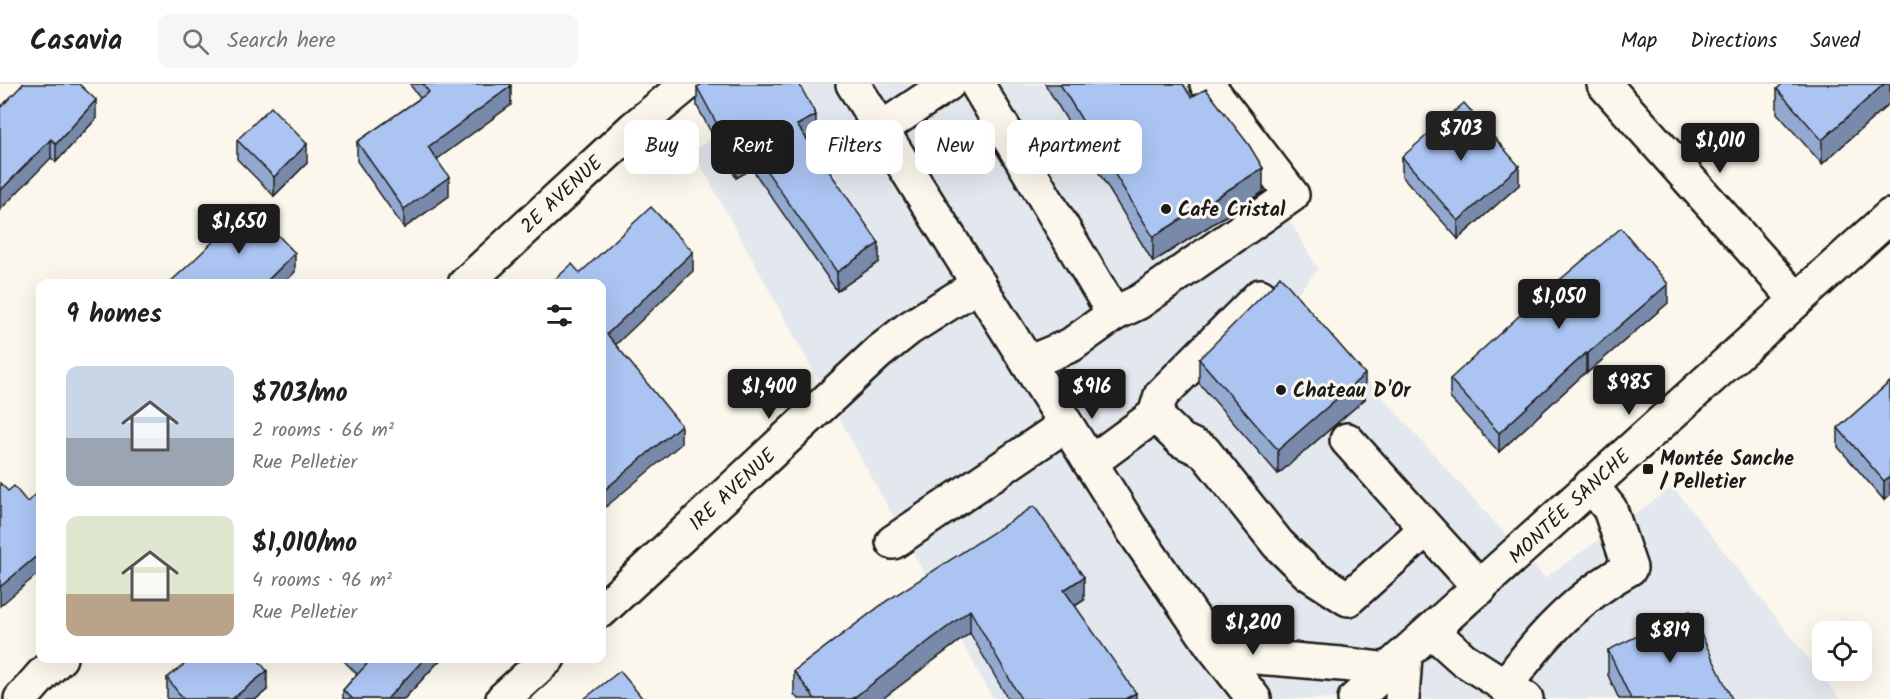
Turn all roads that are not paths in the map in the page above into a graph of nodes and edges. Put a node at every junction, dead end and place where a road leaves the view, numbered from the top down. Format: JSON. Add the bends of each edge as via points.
{"nodes":[{"id":1,"x":687,"y":84,"type":"edge"},
{"id":2,"x":853,"y":84,"type":"edge"},
{"id":3,"x":948,"y":84,"type":"edge"},
{"id":4,"x":977,"y":84,"type":"edge"},
{"id":5,"x":1208,"y":84,"type":"edge"},
{"id":6,"x":1604,"y":84,"type":"edge"},
{"id":7,"x":875,"y":120,"type":"edge"},
{"id":8,"x":894,"y":120,"type":"edge"},
{"id":9,"x":903,"y":164,"type":"edge"},
{"id":10,"x":1890,"y":216,"type":"edge"},
{"id":11,"x":470,"y":279,"type":"edge"},
{"id":12,"x":979,"y":284,"type":"junction"},
{"id":13,"x":1260,"y":296,"type":"edge"},
{"id":14,"x":1797,"y":300,"type":"junction"},
{"id":15,"x":1114,"y":314,"type":"junction"},
{"id":16,"x":1028,"y":363,"type":"junction"},
{"id":17,"x":1155,"y":416,"type":"junction"},
{"id":18,"x":1065,"y":425,"type":"junction"},
{"id":19,"x":1347,"y":441,"type":"dead end"},
{"id":20,"x":1090,"y":463,"type":"junction"},
{"id":21,"x":1591,"y":485,"type":"junction"},
{"id":22,"x":1426,"y":529,"type":"junction"},
{"id":23,"x":893,"y":542,"type":"dead end"},
{"id":24,"x":1480,"y":588,"type":"junction"},
{"id":25,"x":606,"y":606,"type":"edge"},
{"id":26,"x":1432,"y":631,"type":"junction"},
{"id":27,"x":1220,"y":654,"type":"junction"},
{"id":28,"x":55,"y":663,"type":"edge"},
{"id":29,"x":543,"y":663,"type":"edge"},
{"id":30,"x":1396,"y":663,"type":"junction"},
{"id":31,"x":1516,"y":693,"type":"edge"},
{"id":32,"x":1244,"y":696,"type":"edge"},
{"id":33,"x":21,"y":699,"type":"edge"},
{"id":34,"x":503,"y":699,"type":"edge"},
{"id":35,"x":1355,"y":699,"type":"edge"},
{"id":36,"x":1402,"y":699,"type":"edge"}],
"edges":[{"from":1,"to":11,"type":"street","name":"2E AVENUE"},
{"from":2,"to":7,"type":"street"},
{"from":3,"to":8,"type":"street"},
{"from":4,"to":15,"type":"street"},
{"from":5,"to":15,"type":"street","via":[[1292,195],[1139,302]]},
{"from":6,"to":14,"type":"street"},
{"from":9,"to":12,"type":"street"},
{"from":10,"to":14,"type":"street","name":"MONTÉE SANCHE"},
{"from":12,"to":16,"type":"street"},
{"from":12,"to":25,"type":"street","name":"1RE AVENUE","via":[[879,352]]},
{"from":13,"to":17,"type":"street","via":[[1161,395]]},
{"from":14,"to":21,"type":"street","name":"MONTÉE SANCHE"},
{"from":15,"to":16,"type":"street","via":[[1071,345]]},
{"from":16,"to":18,"type":"street"},
{"from":17,"to":20,"type":"street"},
{"from":17,"to":22,"type":"street","via":[[1180,440],[1204,451],[1278,543],[1308,573],[1348,599]]},
{"from":18,"to":20,"type":"street"},
{"from":18,"to":23,"type":"street"},
{"from":19,"to":22,"type":"street"},
{"from":20,"to":27,"type":"street","via":[[1166,580]]},
{"from":21,"to":24,"type":"street","name":"MONTÉE SANCHE"},
{"from":21,"to":31,"type":"street","via":[[1610,509],[1630,568],[1592,592],[1522,663]]},
{"from":22,"to":24,"type":"street"},
{"from":24,"to":26,"type":"street","name":"MONTÉE SANCHE"},
{"from":26,"to":30,"type":"street","name":"MONTÉE SANCHE"},
{"from":26,"to":31,"type":"street","via":[[1463,659]]},
{"from":27,"to":30,"type":"street","via":[[1341,664]]},
{"from":27,"to":32,"type":"street"},
{"from":28,"to":33,"type":"street"},
{"from":29,"to":34,"type":"street"},
{"from":30,"to":35,"type":"street","name":"MONTÉE SANCHE"},
{"from":30,"to":36,"type":"street"}]}
